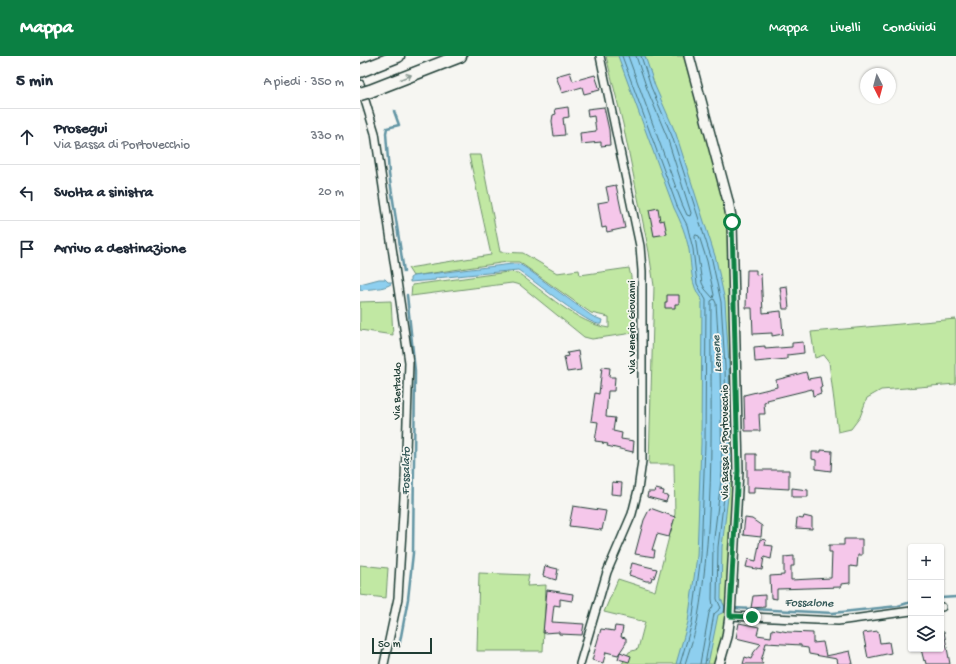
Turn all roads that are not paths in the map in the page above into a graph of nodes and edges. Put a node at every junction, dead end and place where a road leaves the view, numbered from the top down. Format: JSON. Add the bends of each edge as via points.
{"nodes":[{"id":1,"x":398,"y":56,"type":"edge"},
{"id":2,"x":460,"y":56,"type":"edge"},
{"id":3,"x":600,"y":56,"type":"edge"},
{"id":4,"x":689,"y":56,"type":"edge"},
{"id":5,"x":362,"y":70,"type":"edge"},
{"id":6,"x":363,"y":90,"type":"edge"},
{"id":7,"x":730,"y":610,"type":"junction"},
{"id":8,"x":908,"y":611,"type":"edge"},
{"id":9,"x":384,"y":664,"type":"edge"},
{"id":10,"x":580,"y":664,"type":"edge"},
{"id":11,"x":718,"y":664,"type":"edge"}],
"edges":[{"from":1,"to":5,"type":"highway"},
{"from":6,"to":2,"type":"highway","one_way":true},
{"from":3,"to":10,"type":"street","name":"Via Venerio Giovanni","via":[[640,246],[642,461],[632,514],[607,572]]},
{"from":4,"to":7,"type":"street","name":"Via Bassa di Portovecchio","via":[[732,222],[738,471]]},
{"from":6,"to":9,"type":"street","name":"Via Bertaldo","via":[[372,120],[409,362],[398,598]]},
{"from":7,"to":8,"type":"street","via":[[838,621]]},
{"from":7,"to":11,"type":"street","name":"Via Bassa di Portovecchio"}]}
